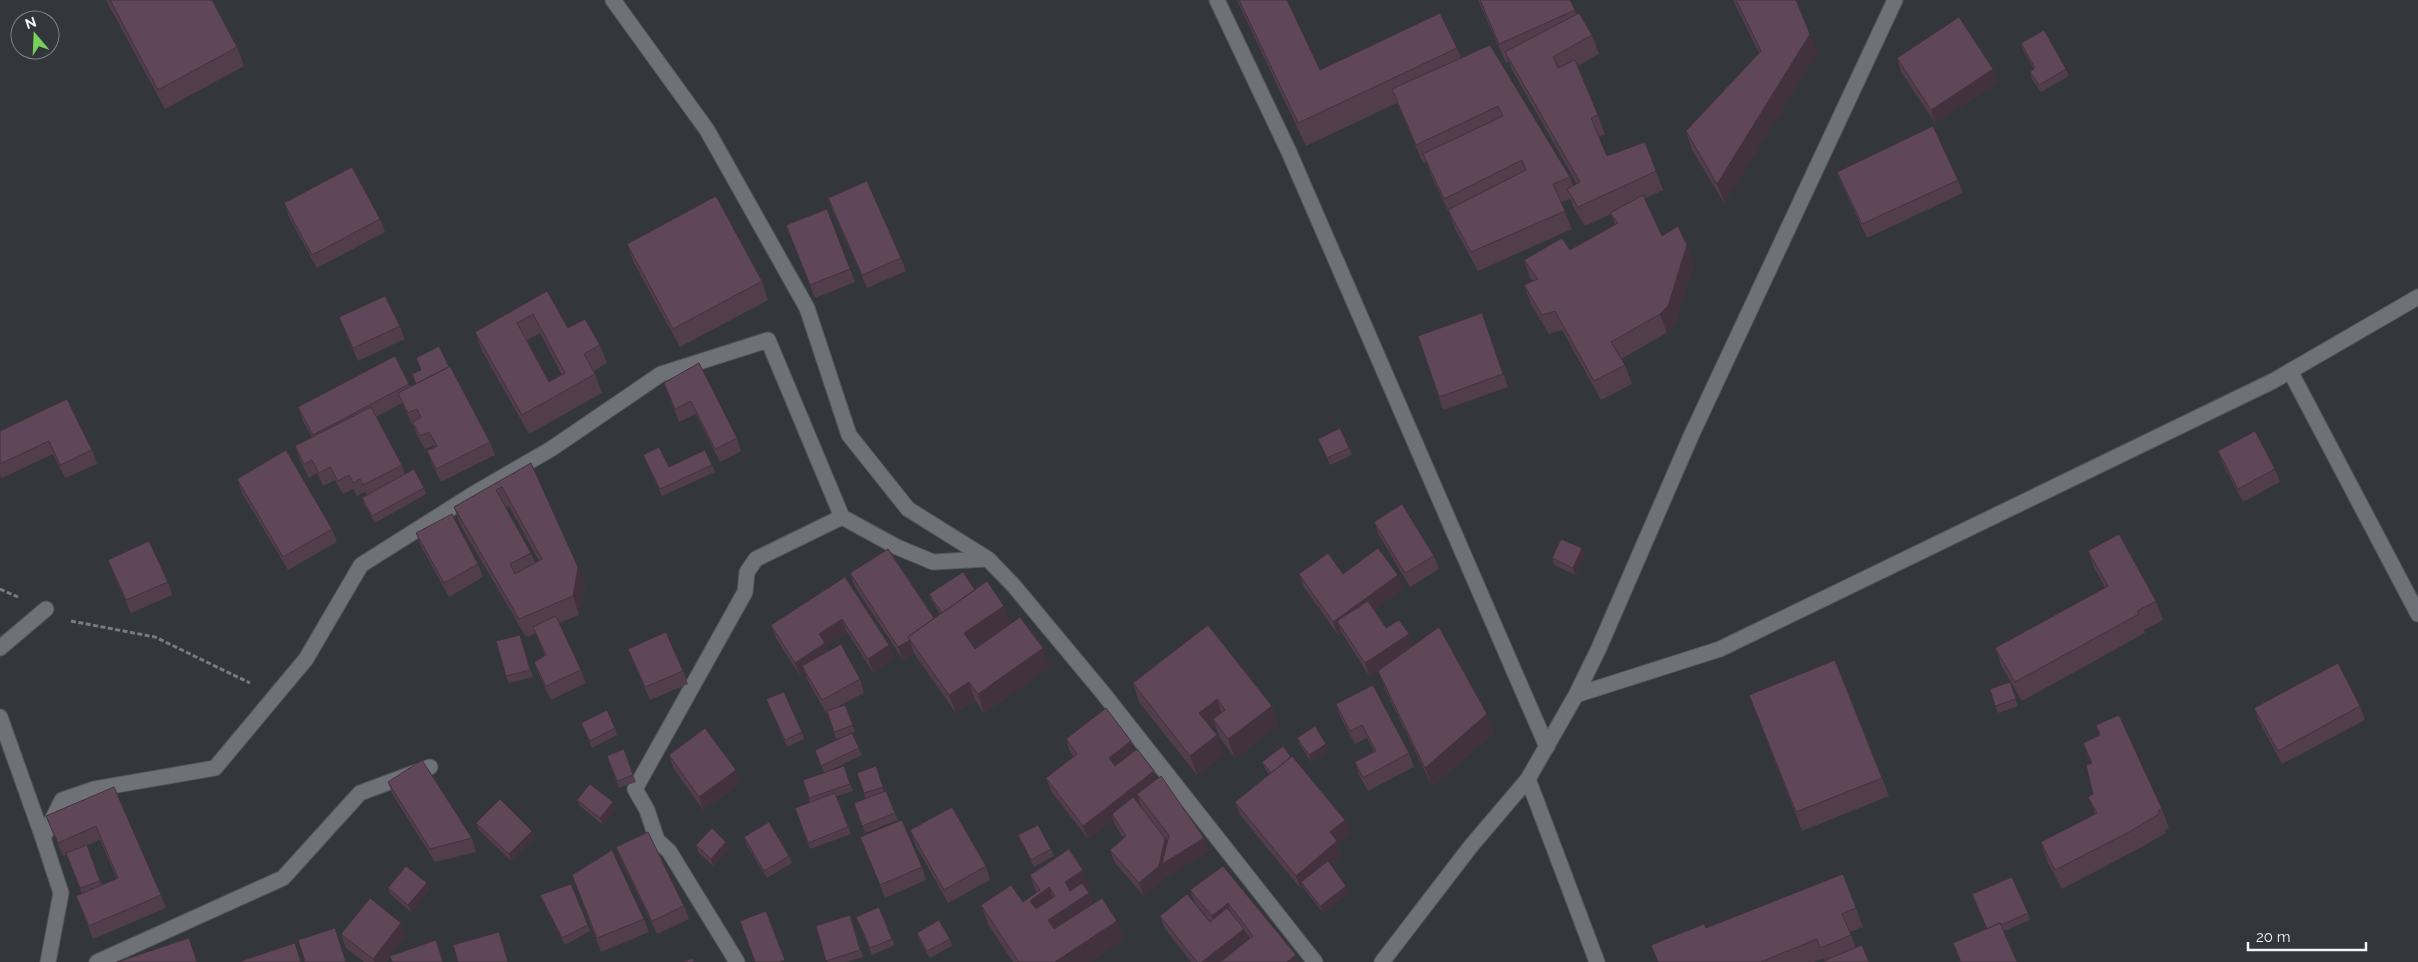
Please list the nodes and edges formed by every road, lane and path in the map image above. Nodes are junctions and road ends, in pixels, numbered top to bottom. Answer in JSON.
{"nodes":[{"id":1,"x":613,"y":0,"type":"edge"},
{"id":2,"x":1217,"y":0,"type":"edge"},
{"id":3,"x":1896,"y":0,"type":"edge"},
{"id":4,"x":2418,"y":297,"type":"edge"},
{"id":5,"x":2290,"y":371,"type":"junction"},
{"id":6,"x":842,"y":517,"type":"junction"},
{"id":7,"x":988,"y":559,"type":"junction"},
{"id":8,"x":0,"y":589,"type":"edge"},
{"id":9,"x":46,"y":610,"type":"junction"},
{"id":10,"x":2418,"y":614,"type":"edge"},
{"id":11,"x":0,"y":648,"type":"edge"},
{"id":12,"x":276,"y":695,"type":"junction"},
{"id":13,"x":1576,"y":695,"type":"junction"},
{"id":14,"x":0,"y":717,"type":"edge"},
{"id":15,"x":1546,"y":747,"type":"junction"},
{"id":16,"x":430,"y":767,"type":"dead end"},
{"id":17,"x":1528,"y":779,"type":"junction"},
{"id":18,"x":43,"y":838,"type":"junction"},
{"id":19,"x":48,"y":962,"type":"edge"},
{"id":20,"x":97,"y":962,"type":"edge"},
{"id":21,"x":737,"y":962,"type":"edge"},
{"id":22,"x":1315,"y":962,"type":"edge"},
{"id":23,"x":1382,"y":962,"type":"edge"},
{"id":24,"x":1597,"y":962,"type":"edge"}],
"edges":[{"from":1,"to":7,"type":"street"},
{"from":2,"to":15,"type":"street"},
{"from":3,"to":13,"type":"street"},
{"from":4,"to":5,"type":"street"},
{"from":5,"to":10,"type":"street"},
{"from":5,"to":13,"type":"street"},
{"from":6,"to":7,"type":"street"},
{"from":6,"to":12,"type":"street"},
{"from":6,"to":21,"type":"street"},
{"from":7,"to":22,"type":"street"},
{"from":8,"to":9,"type":"path"},
{"from":9,"to":11,"type":"street"},
{"from":9,"to":12,"type":"path"},
{"from":12,"to":18,"type":"street"},
{"from":13,"to":15,"type":"street"},
{"from":14,"to":18,"type":"street"},
{"from":15,"to":17,"type":"street"},
{"from":16,"to":20,"type":"street"},
{"from":17,"to":23,"type":"street"},
{"from":17,"to":24,"type":"street"},
{"from":18,"to":19,"type":"street"}]}
